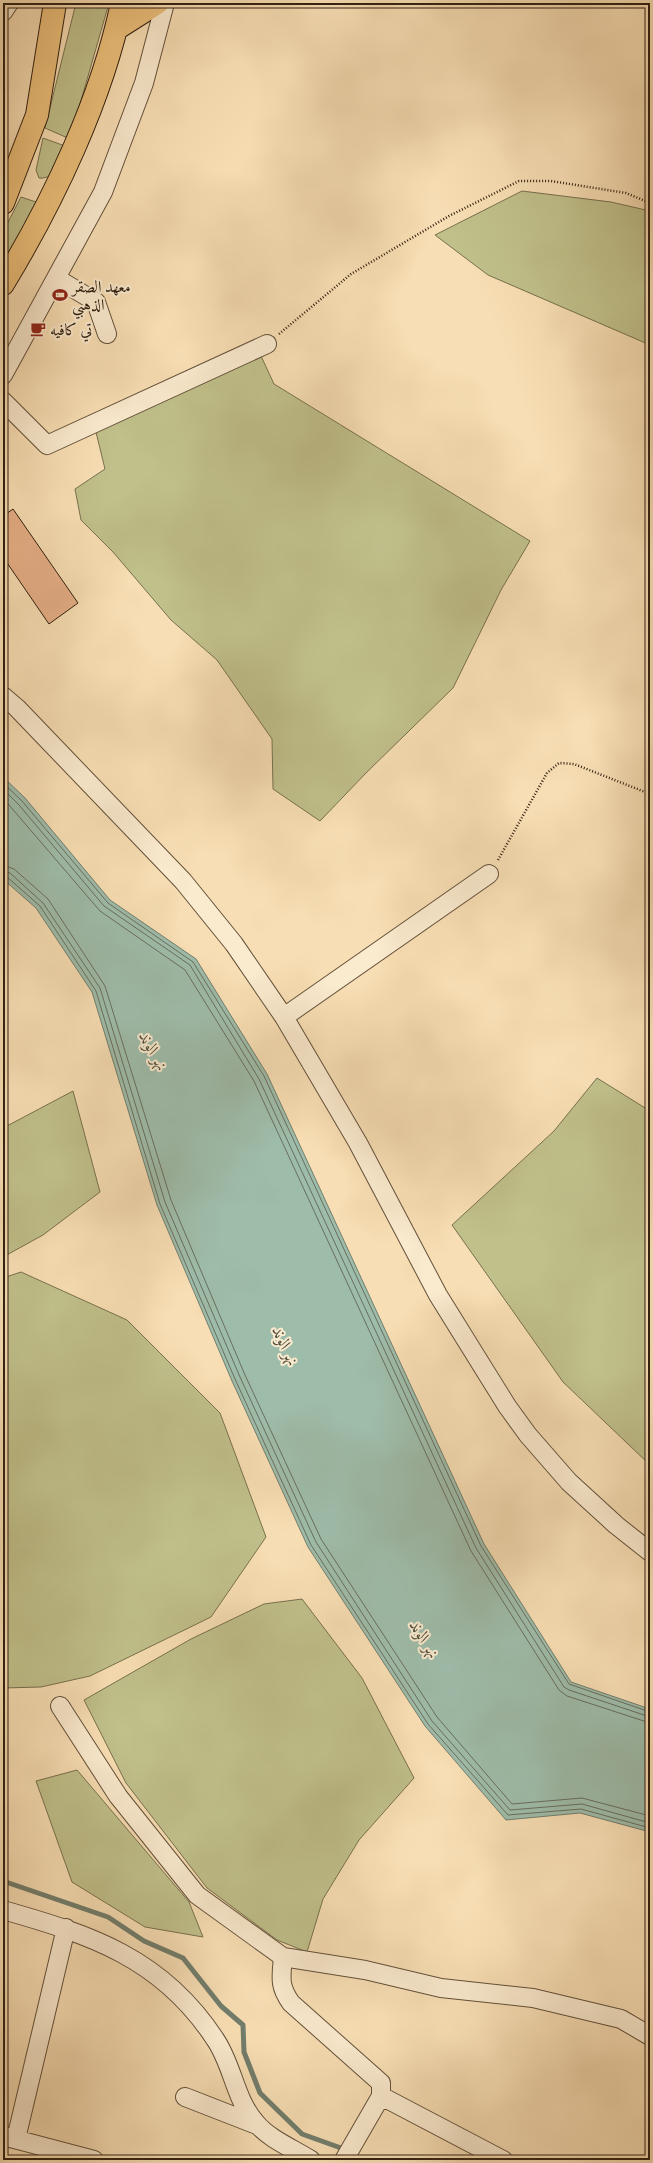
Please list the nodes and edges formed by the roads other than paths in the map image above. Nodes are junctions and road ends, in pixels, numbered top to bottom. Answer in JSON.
{"nodes":[{"id":1,"x":9,"y":3,"type":"edge"},
{"id":2,"x":56,"y":3,"type":"edge"},
{"id":3,"x":122,"y":3,"type":"edge"},
{"id":4,"x":157,"y":3,"type":"edge"},
{"id":5,"x":165,"y":3,"type":"edge"},
{"id":6,"x":3,"y":12,"type":"edge"},
{"id":7,"x":116,"y":29,"type":"junction"},
{"id":8,"x":3,"y":203,"type":"edge"},
{"id":9,"x":56,"y":278,"type":"junction"},
{"id":10,"x":3,"y":284,"type":"edge"},
{"id":11,"x":107,"y":334,"type":"dead end"},
{"id":12,"x":267,"y":344,"type":"road end"},
{"id":13,"x":3,"y":375,"type":"edge"},
{"id":14,"x":3,"y":401,"type":"edge"},
{"id":15,"x":3,"y":688,"type":"edge"},
{"id":16,"x":3,"y":696,"type":"edge"},
{"id":17,"x":17,"y":708,"type":"junction"},
{"id":18,"x":489,"y":874,"type":"road end"},
{"id":19,"x":284,"y":1017,"type":"junction"},
{"id":20,"x":650,"y":1552,"type":"edge"},
{"id":21,"x":60,"y":1706,"type":"dead end"},
{"id":22,"x":3,"y":1910,"type":"edge"},
{"id":23,"x":66,"y":1928,"type":"junction"},
{"id":24,"x":283,"y":1957,"type":"junction"},
{"id":25,"x":650,"y":2036,"type":"edge"},
{"id":26,"x":381,"y":2096,"type":"junction"},
{"id":27,"x":185,"y":2097,"type":"dead end"},
{"id":28,"x":257,"y":2125,"type":"junction"},
{"id":29,"x":9,"y":2137,"type":"edge"},
{"id":30,"x":94,"y":2160,"type":"edge"},
{"id":31,"x":311,"y":2160,"type":"edge"},
{"id":32,"x":344,"y":2160,"type":"edge"},
{"id":33,"x":503,"y":2160,"type":"edge"}],
"edges":[{"from":1,"to":6,"type":"street"},
{"from":2,"to":8,"type":"main road"},
{"from":3,"to":7,"type":"main road"},
{"from":4,"to":7,"type":"main road"},
{"from":5,"to":9,"type":"street"},
{"from":7,"to":10,"type":"main road"},
{"from":9,"to":11,"type":"street"},
{"from":9,"to":13,"type":"street"},
{"from":12,"to":14,"type":"street"},
{"from":15,"to":17,"type":"street"},
{"from":16,"to":17,"type":"street"},
{"from":17,"to":19,"type":"street"},
{"from":18,"to":19,"type":"street"},
{"from":19,"to":20,"type":"street"},
{"from":21,"to":24,"type":"street"},
{"from":22,"to":23,"type":"street"},
{"from":23,"to":28,"type":"street"},
{"from":23,"to":29,"type":"street"},
{"from":24,"to":25,"type":"street"},
{"from":24,"to":26,"type":"street"},
{"from":26,"to":32,"type":"street"},
{"from":26,"to":33,"type":"street"},
{"from":27,"to":28,"type":"street"},
{"from":28,"to":31,"type":"street"},
{"from":29,"to":30,"type":"street"}]}
